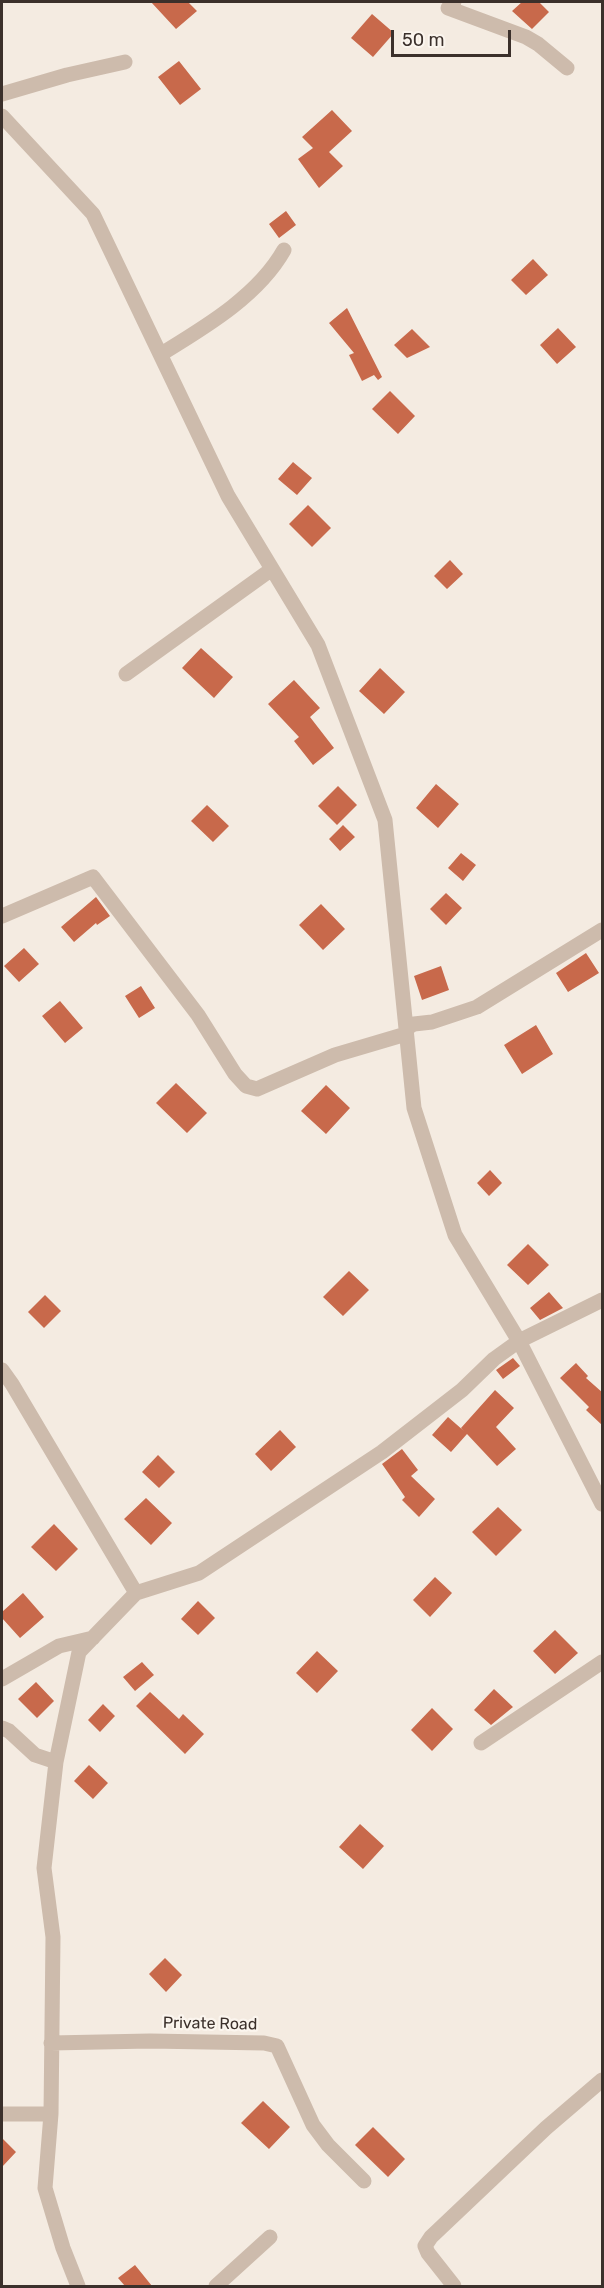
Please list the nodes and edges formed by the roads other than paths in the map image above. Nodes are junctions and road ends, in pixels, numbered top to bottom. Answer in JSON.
{"nodes":[{"id":1,"x":454,"y":2,"type":"edge"},
{"id":2,"x":125,"y":62,"type":"dead end"},
{"id":3,"x":567,"y":68,"type":"dead end"},
{"id":4,"x":2,"y":94,"type":"edge"},
{"id":5,"x":2,"y":116,"type":"edge"},
{"id":6,"x":284,"y":250,"type":"dead end"},
{"id":7,"x":161,"y":354,"type":"junction"},
{"id":8,"x":272,"y":569,"type":"junction"},
{"id":9,"x":126,"y":674,"type":"dead end"},
{"id":10,"x":2,"y":916,"type":"edge"},
{"id":11,"x":603,"y":930,"type":"edge"},
{"id":12,"x":406,"y":1031,"type":"junction"},
{"id":13,"x":603,"y":1300,"type":"edge"},
{"id":14,"x":519,"y":1341,"type":"junction"},
{"id":15,"x":2,"y":1370,"type":"edge"},
{"id":16,"x":603,"y":1504,"type":"edge"},
{"id":17,"x":136,"y":1593,"type":"junction"},
{"id":18,"x":93,"y":1638,"type":"junction"},
{"id":19,"x":603,"y":1662,"type":"edge"},
{"id":20,"x":2,"y":1679,"type":"edge"},
{"id":21,"x":2,"y":1728,"type":"edge"},
{"id":22,"x":481,"y":1743,"type":"dead end"},
{"id":23,"x":56,"y":1762,"type":"junction"},
{"id":24,"x":51,"y":2043,"type":"junction"},
{"id":25,"x":603,"y":2080,"type":"edge"},
{"id":26,"x":2,"y":2114,"type":"edge"},
{"id":27,"x":51,"y":2114,"type":"junction"},
{"id":28,"x":364,"y":2181,"type":"dead end"},
{"id":29,"x":270,"y":2237,"type":"dead end"},
{"id":30,"x":78,"y":2286,"type":"edge"},
{"id":31,"x":216,"y":2286,"type":"edge"},
{"id":32,"x":454,"y":2286,"type":"edge"}],
"edges":[{"from":1,"to":3,"type":"street"},
{"from":2,"to":4,"type":"street"},
{"from":5,"to":7,"type":"street"},
{"from":6,"to":7,"type":"street"},
{"from":7,"to":8,"type":"street"},
{"from":8,"to":9,"type":"street"},
{"from":8,"to":12,"type":"street"},
{"from":10,"to":12,"type":"street"},
{"from":11,"to":12,"type":"street"},
{"from":12,"to":14,"type":"street"},
{"from":13,"to":14,"type":"street"},
{"from":14,"to":16,"type":"street"},
{"from":14,"to":17,"type":"street"},
{"from":15,"to":17,"type":"street"},
{"from":17,"to":18,"type":"street"},
{"from":18,"to":20,"type":"street"},
{"from":18,"to":23,"type":"street"},
{"from":19,"to":22,"type":"street"},
{"from":21,"to":23,"type":"street"},
{"from":23,"to":24,"type":"street"},
{"from":24,"to":27,"type":"street"},
{"from":24,"to":28,"type":"street","name":"Private Road"},
{"from":25,"to":32,"type":"street"},
{"from":26,"to":27,"type":"street"},
{"from":27,"to":30,"type":"street"},
{"from":29,"to":31,"type":"street"}]}
